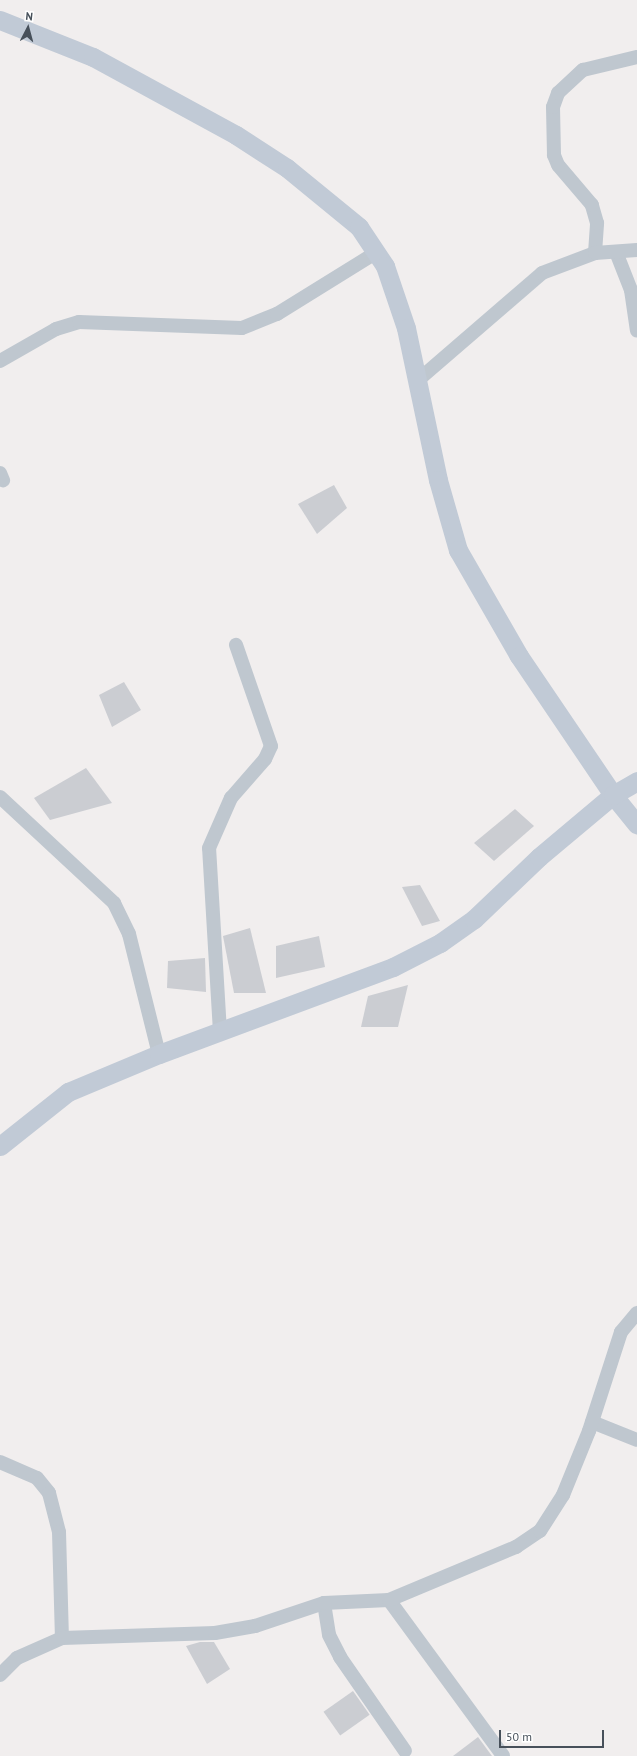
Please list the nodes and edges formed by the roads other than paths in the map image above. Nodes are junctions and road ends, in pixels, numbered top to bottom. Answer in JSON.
{"nodes":[{"id":1,"x":0,"y":20,"type":"edge"},
{"id":2,"x":637,"y":57,"type":"edge"},
{"id":3,"x":637,"y":250,"type":"edge"},
{"id":4,"x":378,"y":252,"type":"junction"},
{"id":5,"x":616,"y":252,"type":"junction"},
{"id":6,"x":595,"y":253,"type":"junction"},
{"id":7,"x":637,"y":331,"type":"edge"},
{"id":8,"x":0,"y":361,"type":"edge"},
{"id":9,"x":417,"y":381,"type":"junction"},
{"id":10,"x":236,"y":645,"type":"dead end"},
{"id":11,"x":637,"y":781,"type":"edge"},
{"id":12,"x":613,"y":795,"type":"junction"},
{"id":13,"x":0,"y":797,"type":"edge"},
{"id":14,"x":637,"y":825,"type":"edge"},
{"id":15,"x":220,"y":1032,"type":"junction"},
{"id":16,"x":159,"y":1054,"type":"junction"},
{"id":17,"x":0,"y":1146,"type":"edge"},
{"id":18,"x":637,"y":1312,"type":"edge"},
{"id":19,"x":592,"y":1422,"type":"junction"},
{"id":20,"x":637,"y":1440,"type":"edge"},
{"id":21,"x":0,"y":1462,"type":"edge"},
{"id":22,"x":389,"y":1600,"type":"junction"},
{"id":23,"x":324,"y":1603,"type":"junction"},
{"id":24,"x":62,"y":1638,"type":"junction"},
{"id":25,"x":0,"y":1675,"type":"edge"},
{"id":26,"x":405,"y":1751,"type":"dead end"},
{"id":27,"x":503,"y":1756,"type":"edge"}],
"edges":[{"from":1,"to":4,"type":"street"},
{"from":2,"to":6,"type":"street"},
{"from":3,"to":5,"type":"street"},
{"from":4,"to":8,"type":"street"},
{"from":4,"to":9,"type":"street"},
{"from":5,"to":6,"type":"street"},
{"from":5,"to":7,"type":"street"},
{"from":6,"to":9,"type":"street"},
{"from":9,"to":12,"type":"street"},
{"from":10,"to":15,"type":"street"},
{"from":11,"to":12,"type":"street"},
{"from":12,"to":14,"type":"street"},
{"from":12,"to":15,"type":"street"},
{"from":13,"to":16,"type":"street"},
{"from":15,"to":16,"type":"street"},
{"from":16,"to":17,"type":"street"},
{"from":18,"to":19,"type":"street"},
{"from":19,"to":20,"type":"street"},
{"from":19,"to":22,"type":"street"},
{"from":21,"to":24,"type":"street"},
{"from":22,"to":23,"type":"street"},
{"from":22,"to":27,"type":"street"},
{"from":23,"to":24,"type":"street"},
{"from":23,"to":26,"type":"street"},
{"from":24,"to":25,"type":"street"}]}
